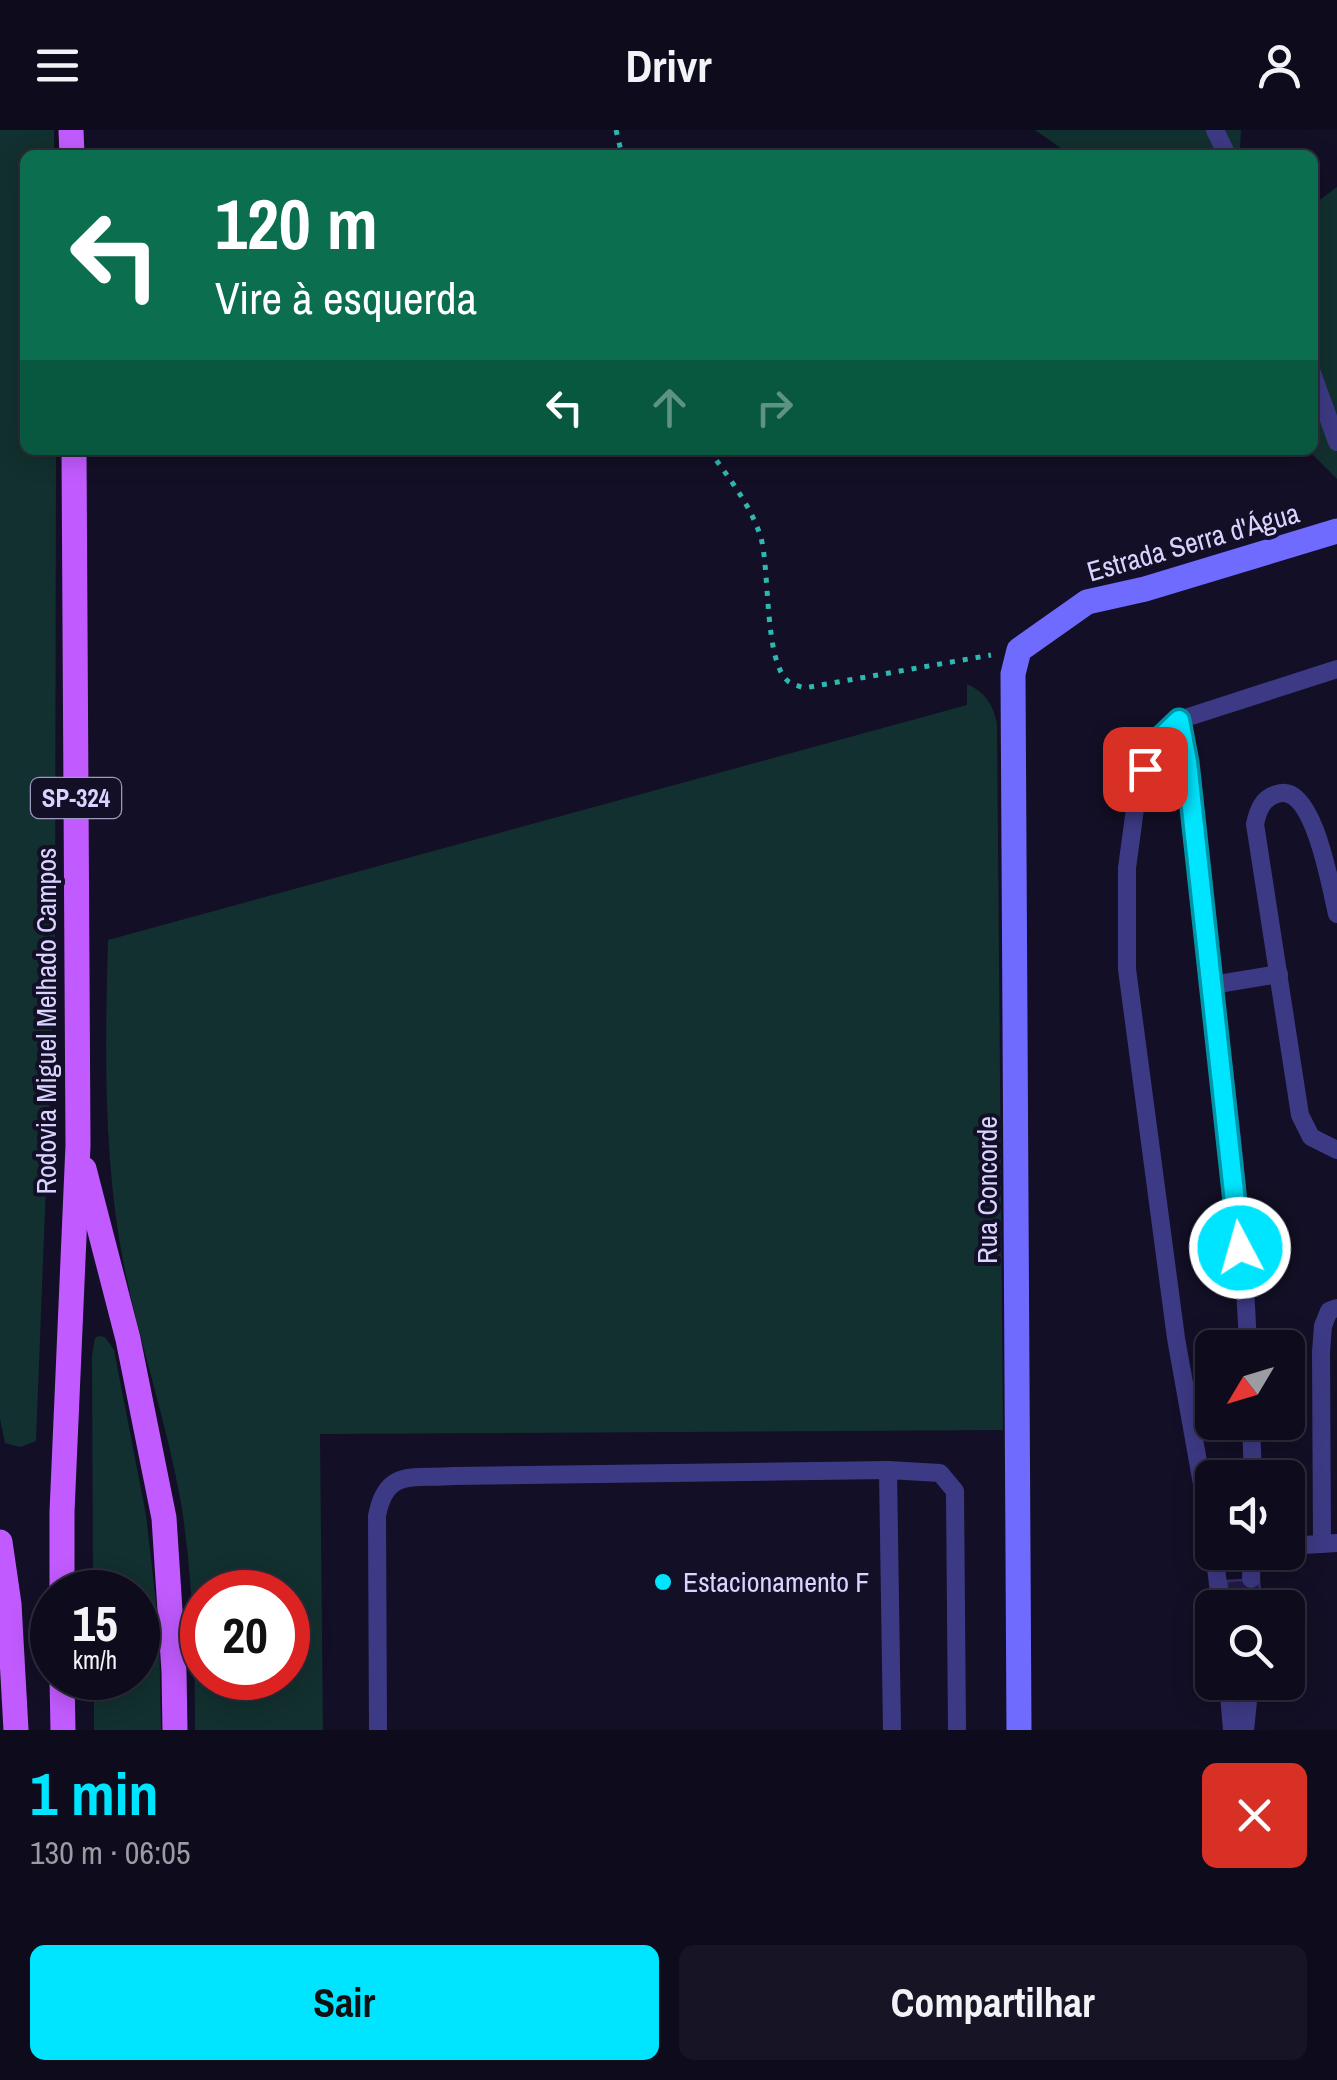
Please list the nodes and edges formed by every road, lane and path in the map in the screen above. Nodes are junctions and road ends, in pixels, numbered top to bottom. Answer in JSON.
{"nodes":[{"id":1,"x":1318,"y":390,"type":"edge"},
{"id":2,"x":1337,"y":442,"type":"edge"},
{"id":3,"x":74,"y":455,"type":"edge"},
{"id":4,"x":712,"y":455,"type":"edge"},
{"id":5,"x":1337,"y":531,"type":"edge"},
{"id":6,"x":1019,"y":650,"type":"junction"},
{"id":7,"x":1337,"y":669,"type":"edge"},
{"id":8,"x":1179,"y":720,"type":"junction"},
{"id":9,"x":1337,"y":914,"type":"edge"},
{"id":10,"x":1279,"y":974,"type":"junction"},
{"id":11,"x":1212,"y":985,"type":"junction"},
{"id":12,"x":78,"y":1145,"type":"junction"},
{"id":13,"x":1337,"y":1150,"type":"edge"},
{"id":14,"x":1337,"y":1308,"type":"edge"},
{"id":15,"x":1246,"y":1330,"type":"edge"},
{"id":16,"x":1198,"y":1460,"type":"edge"},
{"id":17,"x":888,"y":1470,"type":"junction"},
{"id":18,"x":0,"y":1542,"type":"edge"},
{"id":19,"x":1329,"y":1544,"type":"edge"},
{"id":20,"x":62,"y":1570,"type":"edge"},
{"id":21,"x":1251,"y":1570,"type":"edge"},
{"id":22,"x":1251,"y":1579,"type":"dead end"},
{"id":23,"x":62,"y":1700,"type":"edge"},
{"id":24,"x":1230,"y":1700,"type":"edge"},
{"id":25,"x":1248,"y":1700,"type":"edge"},
{"id":26,"x":16,"y":1730,"type":"edge"},
{"id":27,"x":62,"y":1730,"type":"edge"},
{"id":28,"x":174,"y":1730,"type":"edge"},
{"id":29,"x":378,"y":1730,"type":"edge"},
{"id":30,"x":892,"y":1730,"type":"edge"},
{"id":31,"x":956,"y":1730,"type":"edge"},
{"id":32,"x":1019,"y":1730,"type":"edge"},
{"id":33,"x":1232,"y":1730,"type":"edge"},
{"id":34,"x":1246,"y":1730,"type":"edge"}],
"edges":[{"from":1,"to":2,"type":"lane"},
{"from":3,"to":12,"type":"main road","name":"Rodovia Miguel Melhado Campos","number":"SP-324"},
{"from":4,"to":6,"type":"path"},
{"from":5,"to":6,"type":"main road","name":"Estrada Serra d'Água"},
{"from":6,"to":32,"type":"main road","name":"Rua Concorde"},
{"from":7,"to":8,"type":"lane"},
{"from":8,"to":11,"type":"lane"},
{"from":8,"to":16,"type":"lane"},
{"from":9,"to":10,"type":"lane"},
{"from":10,"to":11,"type":"lane"},
{"from":10,"to":13,"type":"lane"},
{"from":11,"to":15,"type":"lane"},
{"from":12,"to":20,"type":"main road","name":"Rodovia Miguel Melhado Campos","number":"SP-324"},
{"from":12,"to":28,"type":"main road"},
{"from":14,"to":19,"type":"lane"},
{"from":17,"to":29,"type":"lane"},
{"from":17,"to":30,"type":"lane"},
{"from":17,"to":31,"type":"lane"},
{"from":18,"to":26,"type":"main road"},
{"from":21,"to":22,"type":"lane"},
{"from":23,"to":27,"type":"main road"},
{"from":24,"to":33,"type":"lane"},
{"from":25,"to":34,"type":"lane"}]}
